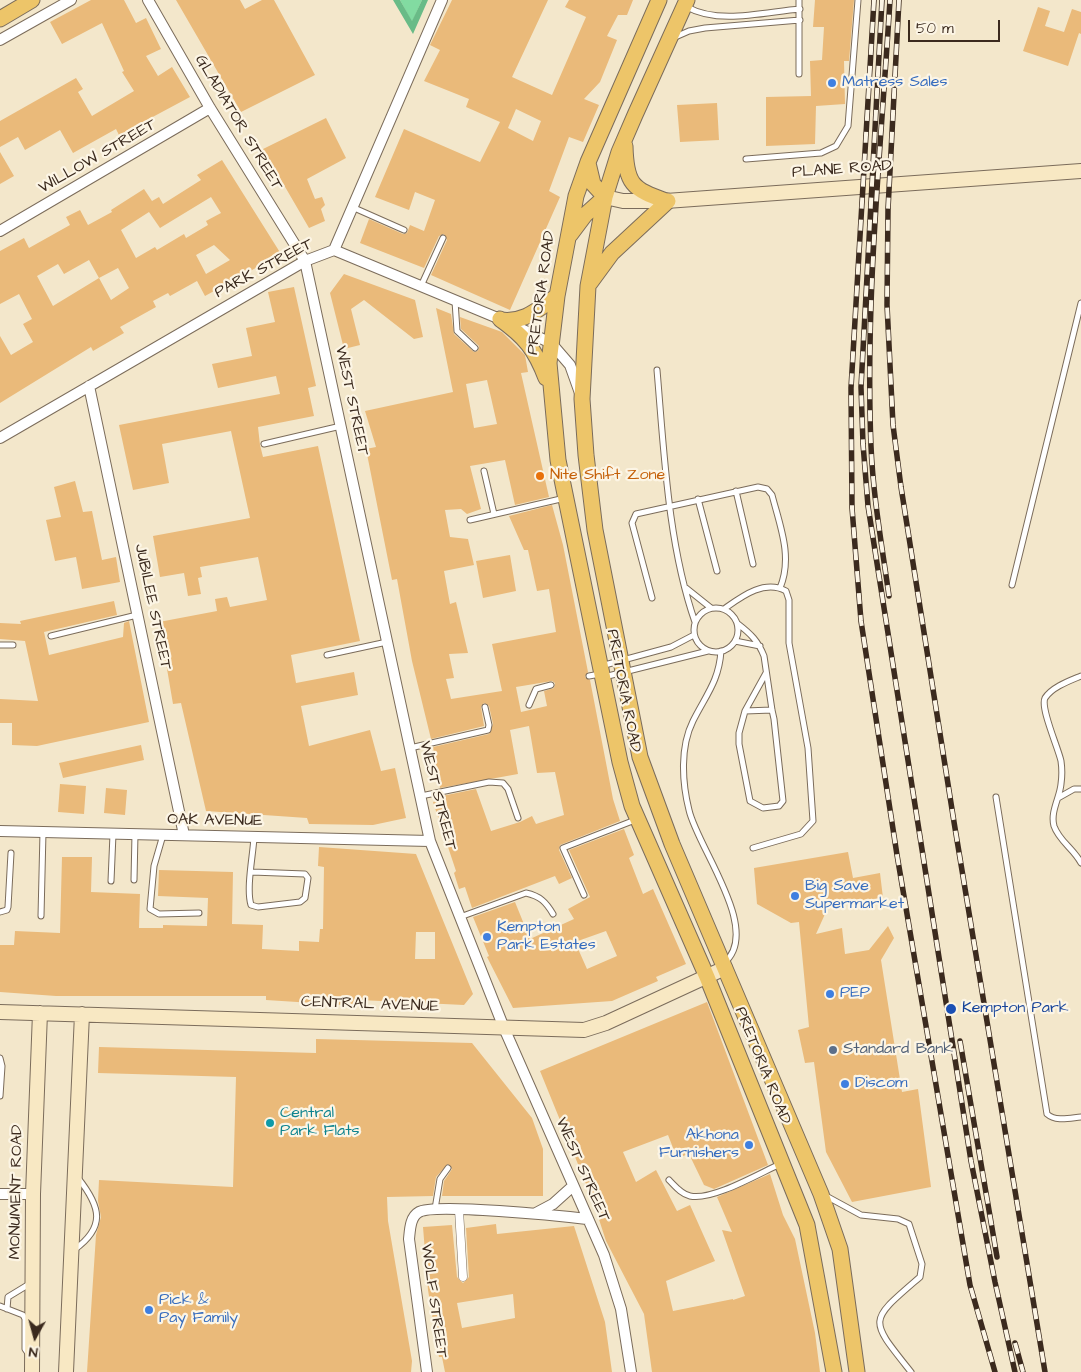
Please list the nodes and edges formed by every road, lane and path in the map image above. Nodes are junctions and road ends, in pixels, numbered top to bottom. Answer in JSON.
{"nodes":[{"id":1,"x":32,"y":0,"type":"edge"},
{"id":2,"x":71,"y":0,"type":"edge"},
{"id":3,"x":148,"y":0,"type":"edge"},
{"id":4,"x":442,"y":0,"type":"edge"},
{"id":5,"x":659,"y":0,"type":"edge"},
{"id":6,"x":799,"y":0,"type":"edge"},
{"id":7,"x":858,"y":0,"type":"edge"},
{"id":8,"x":686,"y":3,"type":"edge"},
{"id":9,"x":800,"y":9,"type":"junction"},
{"id":10,"x":0,"y":19,"type":"edge"},
{"id":11,"x":800,"y":20,"type":"junction"},
{"id":12,"x":0,"y":40,"type":"edge"},
{"id":13,"x":668,"y":40,"type":"junction"},
{"id":14,"x":798,"y":74,"type":"dead end"},
{"id":15,"x":210,"y":108,"type":"junction"},
{"id":16,"x":625,"y":139,"type":"junction"},
{"id":17,"x":746,"y":159,"type":"dead end"},
{"id":18,"x":588,"y":162,"type":"junction"},
{"id":19,"x":1081,"y":171,"type":"edge"},
{"id":20,"x":605,"y":197,"type":"junction"},
{"id":21,"x":667,"y":201,"type":"junction"},
{"id":22,"x":352,"y":207,"type":"junction"},
{"id":23,"x":404,"y":230,"type":"dead end"},
{"id":24,"x":0,"y":232,"type":"edge"},
{"id":25,"x":443,"y":238,"type":"dead end"},
{"id":26,"x":566,"y":240,"type":"junction"},
{"id":27,"x":334,"y":250,"type":"junction"},
{"id":28,"x":305,"y":261,"type":"junction"},
{"id":29,"x":421,"y":286,"type":"junction"},
{"id":30,"x":588,"y":286,"type":"junction"},
{"id":31,"x":557,"y":296,"type":"junction"},
{"id":32,"x":455,"y":300,"type":"junction"},
{"id":33,"x":1081,"y":303,"type":"edge"},
{"id":34,"x":501,"y":319,"type":"junction"},
{"id":35,"x":551,"y":343,"type":"junction"},
{"id":36,"x":475,"y":348,"type":"dead end"},
{"id":37,"x":657,"y":370,"type":"dead end"},
{"id":38,"x":90,"y":386,"type":"junction"},
{"id":39,"x":551,"y":391,"type":"junction"},
{"id":40,"x":582,"y":399,"type":"junction"},
{"id":41,"x":341,"y":426,"type":"junction"},
{"id":42,"x":0,"y":438,"type":"edge"},
{"id":43,"x":264,"y":444,"type":"dead end"},
{"id":44,"x":484,"y":471,"type":"dead end"},
{"id":45,"x":736,"y":491,"type":"junction"},
{"id":46,"x":565,"y":497,"type":"junction"},
{"id":47,"x":698,"y":499,"type":"junction"},
{"id":48,"x":671,"y":505,"type":"junction"},
{"id":49,"x":494,"y":514,"type":"junction"},
{"id":50,"x":470,"y":520,"type":"dead end"},
{"id":51,"x":753,"y":564,"type":"dead end"},
{"id":52,"x":717,"y":571,"type":"dead end"},
{"id":53,"x":1012,"y":585,"type":"dead end"},
{"id":54,"x":685,"y":587,"type":"junction"},
{"id":55,"x":780,"y":588,"type":"junction"},
{"id":56,"x":652,"y":598,"type":"dead end"},
{"id":57,"x":710,"y":608,"type":"junction"},
{"id":58,"x":724,"y":609,"type":"junction"},
{"id":59,"x":138,"y":615,"type":"junction"},
{"id":60,"x":695,"y":622,"type":"junction"},
{"id":61,"x":738,"y":624,"type":"junction"},
{"id":62,"x":694,"y":635,"type":"junction"},
{"id":63,"x":51,"y":636,"type":"dead end"},
{"id":64,"x":735,"y":641,"type":"junction"},
{"id":65,"x":387,"y":642,"type":"junction"},
{"id":66,"x":0,"y":644,"type":"edge"},
{"id":67,"x":13,"y":645,"type":"dead end"},
{"id":68,"x":760,"y":646,"type":"junction"},
{"id":69,"x":708,"y":650,"type":"junction"},
{"id":70,"x":721,"y":651,"type":"junction"},
{"id":71,"x":327,"y":655,"type":"dead end"},
{"id":72,"x":623,"y":666,"type":"junction"},
{"id":73,"x":599,"y":673,"type":"junction"},
{"id":74,"x":766,"y":673,"type":"junction"},
{"id":75,"x":1081,"y":676,"type":"edge"},
{"id":76,"x":1073,"y":680,"type":"junction"},
{"id":77,"x":1081,"y":680,"type":"edge"},
{"id":78,"x":551,"y":685,"type":"dead end"},
{"id":79,"x":529,"y":705,"type":"dead end"},
{"id":80,"x":485,"y":707,"type":"dead end"},
{"id":81,"x":772,"y":710,"type":"junction"},
{"id":82,"x":745,"y":711,"type":"junction"},
{"id":83,"x":410,"y":748,"type":"junction"},
{"id":84,"x":1081,"y":789,"type":"edge"},
{"id":85,"x":421,"y":796,"type":"junction"},
{"id":86,"x":996,"y":797,"type":"dead end"},
{"id":87,"x":1058,"y":798,"type":"junction"},
{"id":88,"x":518,"y":818,"type":"dead end"},
{"id":89,"x":638,"y":819,"type":"junction"},
{"id":90,"x":0,"y":830,"type":"edge"},
{"id":91,"x":43,"y":832,"type":"junction"},
{"id":92,"x":113,"y":834,"type":"junction"},
{"id":93,"x":135,"y":834,"type":"junction"},
{"id":94,"x":163,"y":835,"type":"junction"},
{"id":95,"x":184,"y":835,"type":"junction"},
{"id":96,"x":254,"y":837,"type":"junction"},
{"id":97,"x":430,"y":841,"type":"junction"},
{"id":98,"x":753,"y":848,"type":"dead end"},
{"id":99,"x":11,"y":853,"type":"dead end"},
{"id":100,"x":1081,"y":863,"type":"edge"},
{"id":101,"x":252,"y":872,"type":"junction"},
{"id":102,"x":134,"y":880,"type":"dead end"},
{"id":103,"x":111,"y":881,"type":"dead end"},
{"id":104,"x":584,"y":896,"type":"dead end"},
{"id":105,"x":0,"y":912,"type":"edge"},
{"id":106,"x":198,"y":913,"type":"dead end"},
{"id":107,"x":552,"y":914,"type":"dead end"},
{"id":108,"x":41,"y":916,"type":"dead end"},
{"id":109,"x":460,"y":917,"type":"junction"},
{"id":110,"x":724,"y":966,"type":"junction"},
{"id":111,"x":707,"y":977,"type":"junction"},
{"id":112,"x":0,"y":1012,"type":"edge"},
{"id":113,"x":40,"y":1012,"type":"junction"},
{"id":114,"x":82,"y":1014,"type":"junction"},
{"id":115,"x":504,"y":1028,"type":"junction"},
{"id":116,"x":0,"y":1058,"type":"edge"},
{"id":117,"x":0,"y":1096,"type":"edge"},
{"id":118,"x":1081,"y":1117,"type":"edge"},
{"id":119,"x":782,"y":1163,"type":"junction"},
{"id":120,"x":448,"y":1168,"type":"dead end"},
{"id":121,"x":75,"y":1174,"type":"junction"},
{"id":122,"x":669,"y":1180,"type":"dead end"},
{"id":123,"x":573,"y":1186,"type":"junction"},
{"id":124,"x":0,"y":1194,"type":"edge"},
{"id":125,"x":33,"y":1194,"type":"junction"},
{"id":126,"x":821,"y":1194,"type":"junction"},
{"id":127,"x":434,"y":1210,"type":"junction"},
{"id":128,"x":459,"y":1210,"type":"junction"},
{"id":129,"x":535,"y":1213,"type":"junction"},
{"id":130,"x":587,"y":1219,"type":"junction"},
{"id":131,"x":70,"y":1253,"type":"junction"},
{"id":132,"x":463,"y":1277,"type":"dead end"},
{"id":133,"x":32,"y":1282,"type":"junction"},
{"id":134,"x":0,"y":1306,"type":"edge"},
{"id":135,"x":7,"y":1309,"type":"junction"},
{"id":136,"x":32,"y":1365,"type":"edge"},
{"id":137,"x":66,"y":1372,"type":"edge"},
{"id":138,"x":427,"y":1372,"type":"edge"},
{"id":139,"x":631,"y":1372,"type":"edge"},
{"id":140,"x":834,"y":1372,"type":"edge"},
{"id":141,"x":857,"y":1372,"type":"edge"},
{"id":142,"x":911,"y":1372,"type":"edge"}],
"edges":[{"from":1,"to":10,"type":"main road"},
{"from":2,"to":12,"type":"street"},
{"from":3,"to":15,"type":"street","name":"GLADIATOR STREET"},
{"from":4,"to":22,"type":"street"},
{"from":5,"to":18,"type":"main road","name":"PRETORIA ROAD"},
{"from":6,"to":9,"type":"lane"},
{"from":7,"to":17,"type":"lane"},
{"from":8,"to":9,"type":"lane"},
{"from":8,"to":13,"type":"main road","name":"PRETORIA ROAD"},
{"from":9,"to":11,"type":"lane"},
{"from":11,"to":13,"type":"lane"},
{"from":11,"to":14,"type":"lane"},
{"from":13,"to":16,"type":"main road","name":"PRETORIA ROAD"},
{"from":15,"to":24,"type":"street","name":"WILLOW STREET"},
{"from":15,"to":28,"type":"street","name":"GLADIATOR STREET"},
{"from":16,"to":20,"type":"main road","name":"PRETORIA ROAD"},
{"from":16,"to":21,"type":"main road"},
{"from":18,"to":20,"type":"main road"},
{"from":18,"to":26,"type":"main road","name":"PRETORIA ROAD"},
{"from":19,"to":21,"type":"main road","name":"PLANE ROAD"},
{"from":20,"to":21,"type":"main road","name":"PLANE ROAD"},
{"from":20,"to":26,"type":"main road"},
{"from":20,"to":30,"type":"main road","name":"PRETORIA ROAD"},
{"from":21,"to":30,"type":"main road"},
{"from":22,"to":23,"type":"lane"},
{"from":22,"to":27,"type":"street"},
{"from":25,"to":29,"type":"lane"},
{"from":26,"to":31,"type":"main road","name":"PRETORIA ROAD"},
{"from":27,"to":28,"type":"street","name":"PARK STREET"},
{"from":27,"to":29,"type":"street","name":"PARK STREET"},
{"from":28,"to":38,"type":"street","name":"PARK STREET"},
{"from":28,"to":41,"type":"street","name":"WEST STREET"},
{"from":29,"to":32,"type":"street","name":"PARK STREET"},
{"from":30,"to":40,"type":"main road","name":"PRETORIA ROAD"},
{"from":31,"to":34,"type":"main road"},
{"from":31,"to":35,"type":"main road","name":"PRETORIA ROAD"},
{"from":32,"to":34,"type":"street","name":"PARK STREET"},
{"from":32,"to":36,"type":"lane"},
{"from":33,"to":53,"type":"lane"},
{"from":34,"to":35,"type":"street","name":"PARK STREET"},
{"from":34,"to":39,"type":"main road"},
{"from":35,"to":39,"type":"main road","name":"PRETORIA ROAD"},
{"from":35,"to":40,"type":"street","name":"PARK STREET"},
{"from":37,"to":48,"type":"lane"},
{"from":38,"to":42,"type":"street","name":"PARK STREET"},
{"from":38,"to":59,"type":"street","name":"JUBILEE STREET"},
{"from":39,"to":46,"type":"main road","name":"PRETORIA ROAD"},
{"from":40,"to":72,"type":"main road","name":"PRETORIA ROAD"},
{"from":41,"to":43,"type":"lane"},
{"from":41,"to":65,"type":"street","name":"WEST STREET"},
{"from":44,"to":49,"type":"lane"},
{"from":45,"to":47,"type":"lane"},
{"from":45,"to":51,"type":"lane"},
{"from":45,"to":55,"type":"lane"},
{"from":46,"to":49,"type":"lane"},
{"from":46,"to":73,"type":"main road","name":"PRETORIA ROAD"},
{"from":47,"to":48,"type":"lane"},
{"from":47,"to":52,"type":"lane"},
{"from":48,"to":54,"type":"lane"},
{"from":48,"to":56,"type":"lane"},
{"from":49,"to":50,"type":"lane"},
{"from":54,"to":57,"type":"lane"},
{"from":54,"to":60,"type":"lane"},
{"from":55,"to":58,"type":"lane"},
{"from":55,"to":98,"type":"lane"},
{"from":57,"to":58,"type":"lane"},
{"from":57,"to":60,"type":"lane"},
{"from":58,"to":61,"type":"lane"},
{"from":59,"to":63,"type":"lane"},
{"from":59,"to":95,"type":"street","name":"JUBILEE STREET"},
{"from":60,"to":62,"type":"lane"},
{"from":61,"to":64,"type":"lane"},
{"from":61,"to":68,"type":"lane"},
{"from":62,"to":69,"type":"lane"},
{"from":62,"to":72,"type":"lane"},
{"from":64,"to":68,"type":"lane"},
{"from":64,"to":70,"type":"lane"},
{"from":65,"to":71,"type":"lane"},
{"from":65,"to":83,"type":"street","name":"WEST STREET"},
{"from":66,"to":67,"type":"lane"},
{"from":68,"to":74,"type":"lane"},
{"from":69,"to":70,"type":"lane"},
{"from":69,"to":72,"type":"lane"},
{"from":70,"to":110,"type":"lane"},
{"from":72,"to":73,"type":"lane"},
{"from":72,"to":73,"type":"lane"},
{"from":72,"to":110,"type":"main road","name":"PRETORIA ROAD"},
{"from":73,"to":89,"type":"main road","name":"PRETORIA ROAD"},
{"from":74,"to":81,"type":"lane"},
{"from":74,"to":82,"type":"lane"},
{"from":75,"to":76,"type":"lane"},
{"from":76,"to":77,"type":"lane"},
{"from":76,"to":87,"type":"lane"},
{"from":78,"to":79,"type":"lane"},
{"from":80,"to":83,"type":"lane"},
{"from":81,"to":82,"type":"lane"},
{"from":81,"to":82,"type":"lane"},
{"from":83,"to":85,"type":"street","name":"WEST STREET"},
{"from":84,"to":87,"type":"lane"},
{"from":85,"to":88,"type":"lane"},
{"from":85,"to":97,"type":"street","name":"WEST STREET"},
{"from":86,"to":118,"type":"lane"},
{"from":87,"to":100,"type":"lane"},
{"from":89,"to":104,"type":"lane"},
{"from":89,"to":111,"type":"main road","name":"PRETORIA ROAD"},
{"from":90,"to":91,"type":"street","name":"OAK AVENUE"},
{"from":91,"to":92,"type":"street","name":"OAK AVENUE"},
{"from":91,"to":108,"type":"lane"},
{"from":92,"to":93,"type":"street","name":"OAK AVENUE"},
{"from":92,"to":103,"type":"lane"},
{"from":93,"to":94,"type":"street","name":"OAK AVENUE"},
{"from":93,"to":102,"type":"lane"},
{"from":94,"to":95,"type":"street","name":"OAK AVENUE"},
{"from":94,"to":106,"type":"lane"},
{"from":95,"to":96,"type":"street","name":"OAK AVENUE"},
{"from":96,"to":97,"type":"street","name":"OAK AVENUE"},
{"from":96,"to":101,"type":"lane"},
{"from":97,"to":109,"type":"street","name":"WEST STREET"},
{"from":99,"to":105,"type":"lane"},
{"from":101,"to":101,"type":"lane"},
{"from":107,"to":109,"type":"lane"},
{"from":109,"to":115,"type":"street","name":"WEST STREET"},
{"from":110,"to":111,"type":"main road","name":"CENTRAL AVENUE"},
{"from":110,"to":126,"type":"main road","name":"PRETORIA ROAD"},
{"from":111,"to":115,"type":"main road","name":"CENTRAL AVENUE"},
{"from":111,"to":119,"type":"main road","name":"PRETORIA ROAD"},
{"from":112,"to":113,"type":"main road","name":"CENTRAL AVENUE"},
{"from":113,"to":114,"type":"main road","name":"CENTRAL AVENUE"},
{"from":113,"to":125,"type":"main road","name":"MONUMENT ROAD"},
{"from":114,"to":115,"type":"main road","name":"CENTRAL AVENUE"},
{"from":114,"to":121,"type":"main road"},
{"from":115,"to":123,"type":"street","name":"WEST STREET"},
{"from":116,"to":117,"type":"lane"},
{"from":119,"to":122,"type":"lane"},
{"from":119,"to":140,"type":"main road","name":"PRETORIA ROAD"},
{"from":120,"to":127,"type":"lane"},
{"from":121,"to":131,"type":"main road"},
{"from":121,"to":131,"type":"lane"},
{"from":123,"to":129,"type":"street"},
{"from":123,"to":130,"type":"street","name":"WEST STREET"},
{"from":124,"to":125,"type":"street"},
{"from":125,"to":133,"type":"main road","name":"MONUMENT ROAD"},
{"from":126,"to":141,"type":"main road","name":"PRETORIA ROAD"},
{"from":126,"to":142,"type":"lane"},
{"from":127,"to":128,"type":"street"},
{"from":127,"to":138,"type":"street","name":"WOLF STREET"},
{"from":128,"to":129,"type":"street"},
{"from":128,"to":132,"type":"street"},
{"from":129,"to":130,"type":"street"},
{"from":130,"to":139,"type":"street","name":"WEST STREET"},
{"from":131,"to":137,"type":"main road"},
{"from":133,"to":135,"type":"lane"},
{"from":133,"to":136,"type":"main road","name":"MONUMENT ROAD"},
{"from":134,"to":135,"type":"lane"},
{"from":135,"to":136,"type":"lane"}]}
